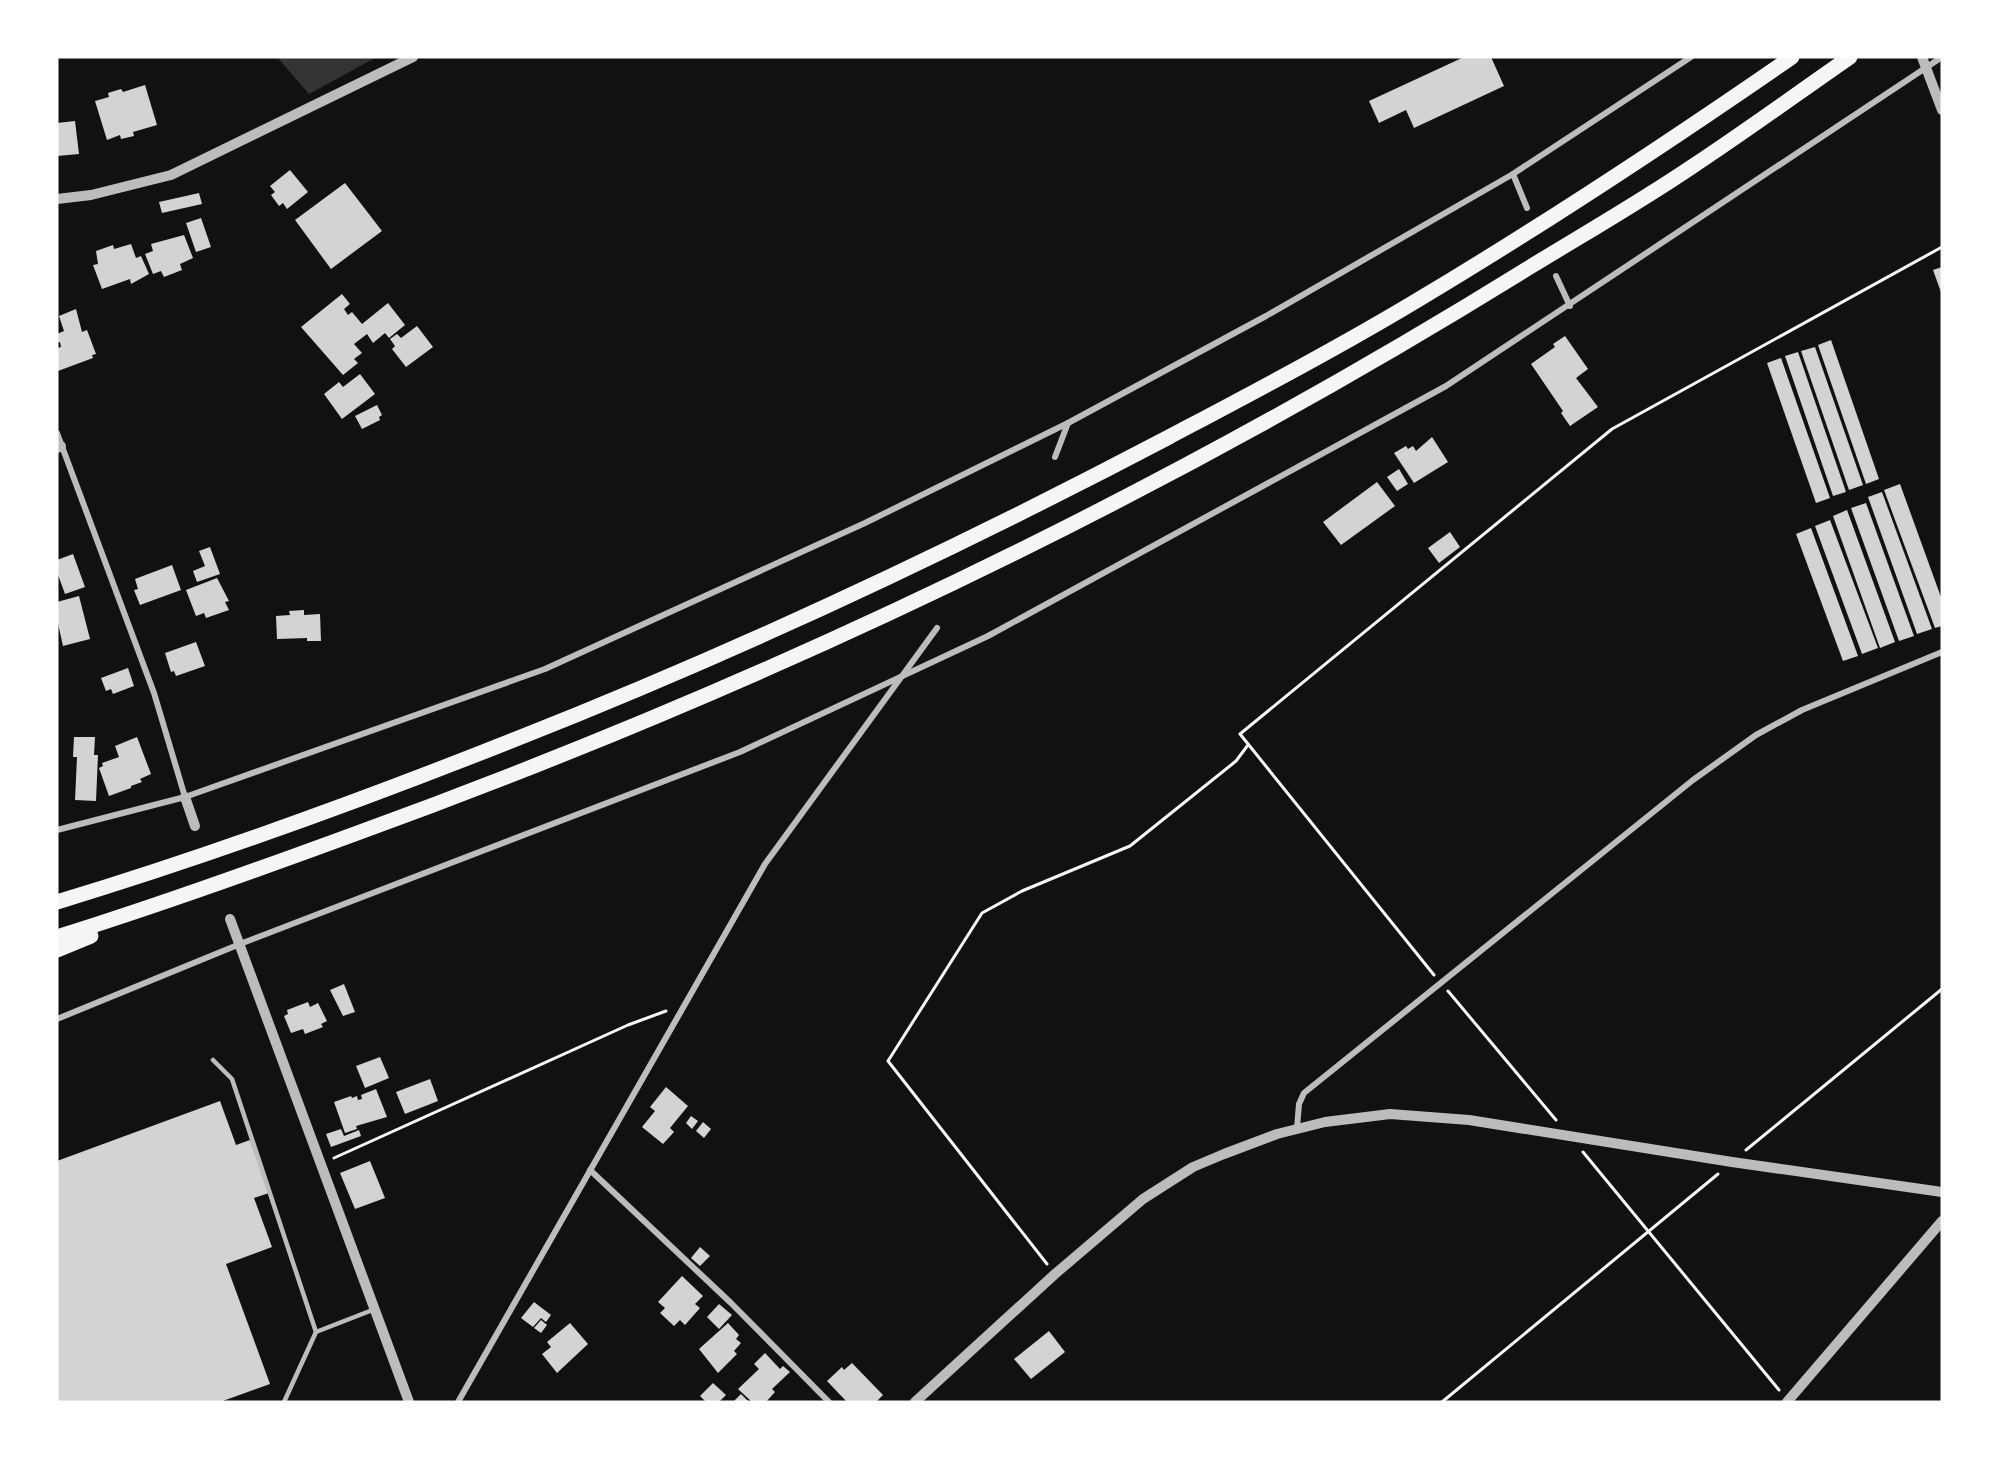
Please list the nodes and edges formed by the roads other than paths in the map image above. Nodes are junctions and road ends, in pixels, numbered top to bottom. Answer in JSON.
{"nodes":[{"id":1,"x":413,"y":57,"type":"edge"},
{"id":2,"x":1691,"y":57,"type":"edge"},
{"id":3,"x":1792,"y":57,"type":"edge"},
{"id":4,"x":1850,"y":57,"type":"edge"},
{"id":5,"x":1942,"y":57,"type":"edge"},
{"id":6,"x":1924,"y":62,"type":"edge"},
{"id":7,"x":1942,"y":110,"type":"edge"},
{"id":8,"x":1513,"y":174,"type":"junction"},
{"id":9,"x":57,"y":199,"type":"edge"},
{"id":10,"x":1527,"y":208,"type":"dead end"},
{"id":11,"x":1556,"y":276,"type":"dead end"},
{"id":12,"x":1569,"y":306,"type":"junction"},
{"id":13,"x":1068,"y":423,"type":"junction"},
{"id":14,"x":57,"y":434,"type":"edge"},
{"id":15,"x":59,"y":447,"type":"edge"},
{"id":16,"x":1055,"y":457,"type":"dead end"},
{"id":17,"x":937,"y":628,"type":"dead end"},
{"id":18,"x":1942,"y":652,"type":"edge"},
{"id":19,"x":907,"y":672,"type":"junction"},
{"id":20,"x":185,"y":797,"type":"junction"},
{"id":21,"x":195,"y":826,"type":"dead end"},
{"id":22,"x":57,"y":830,"type":"edge"},
{"id":23,"x":202,"y":890,"type":"junction"},
{"id":24,"x":57,"y":902,"type":"edge"},
{"id":25,"x":230,"y":920,"type":"dead end"},
{"id":26,"x":57,"y":937,"type":"edge"},
{"id":27,"x":240,"y":944,"type":"junction"},
{"id":28,"x":57,"y":950,"type":"edge"},
{"id":29,"x":57,"y":1019,"type":"edge"},
{"id":30,"x":213,"y":1060,"type":"dead end"},
{"id":31,"x":1297,"y":1128,"type":"junction"},
{"id":32,"x":590,"y":1170,"type":"junction"},
{"id":33,"x":1942,"y":1192,"type":"edge"},
{"id":34,"x":1942,"y":1221,"type":"edge"},
{"id":35,"x":375,"y":1309,"type":"junction"},
{"id":36,"x":316,"y":1332,"type":"junction"},
{"id":37,"x":284,"y":1402,"type":"edge"},
{"id":38,"x":409,"y":1402,"type":"edge"},
{"id":39,"x":458,"y":1402,"type":"edge"},
{"id":40,"x":829,"y":1402,"type":"edge"},
{"id":41,"x":915,"y":1402,"type":"edge"},
{"id":42,"x":1787,"y":1402,"type":"edge"}],
"edges":[{"from":1,"to":9,"type":"street"},
{"from":2,"to":8,"type":"street"},
{"from":3,"to":24,"type":"highway"},
{"from":4,"to":23,"type":"highway"},
{"from":5,"to":6,"type":"street"},
{"from":6,"to":7,"type":"street"},
{"from":6,"to":12,"type":"street"},
{"from":8,"to":10,"type":"street"},
{"from":8,"to":13,"type":"street"},
{"from":11,"to":12,"type":"street"},
{"from":12,"to":19,"type":"street"},
{"from":13,"to":16,"type":"street"},
{"from":13,"to":20,"type":"street"},
{"from":14,"to":15,"type":"street"},
{"from":15,"to":20,"type":"street"},
{"from":17,"to":19,"type":"street"},
{"from":18,"to":31,"type":"street"},
{"from":19,"to":27,"type":"street"},
{"from":19,"to":32,"type":"street"},
{"from":20,"to":21,"type":"street"},
{"from":20,"to":22,"type":"street"},
{"from":23,"to":26,"type":"highway"},
{"from":23,"to":28,"type":"highway"},
{"from":25,"to":27,"type":"street"},
{"from":27,"to":29,"type":"street"},
{"from":27,"to":35,"type":"street"},
{"from":30,"to":36,"type":"lane"},
{"from":31,"to":33,"type":"street"},
{"from":31,"to":41,"type":"street"},
{"from":32,"to":39,"type":"street"},
{"from":32,"to":40,"type":"street"},
{"from":34,"to":42,"type":"street"},
{"from":35,"to":36,"type":"lane"},
{"from":35,"to":38,"type":"street"},
{"from":36,"to":37,"type":"lane"}]}
